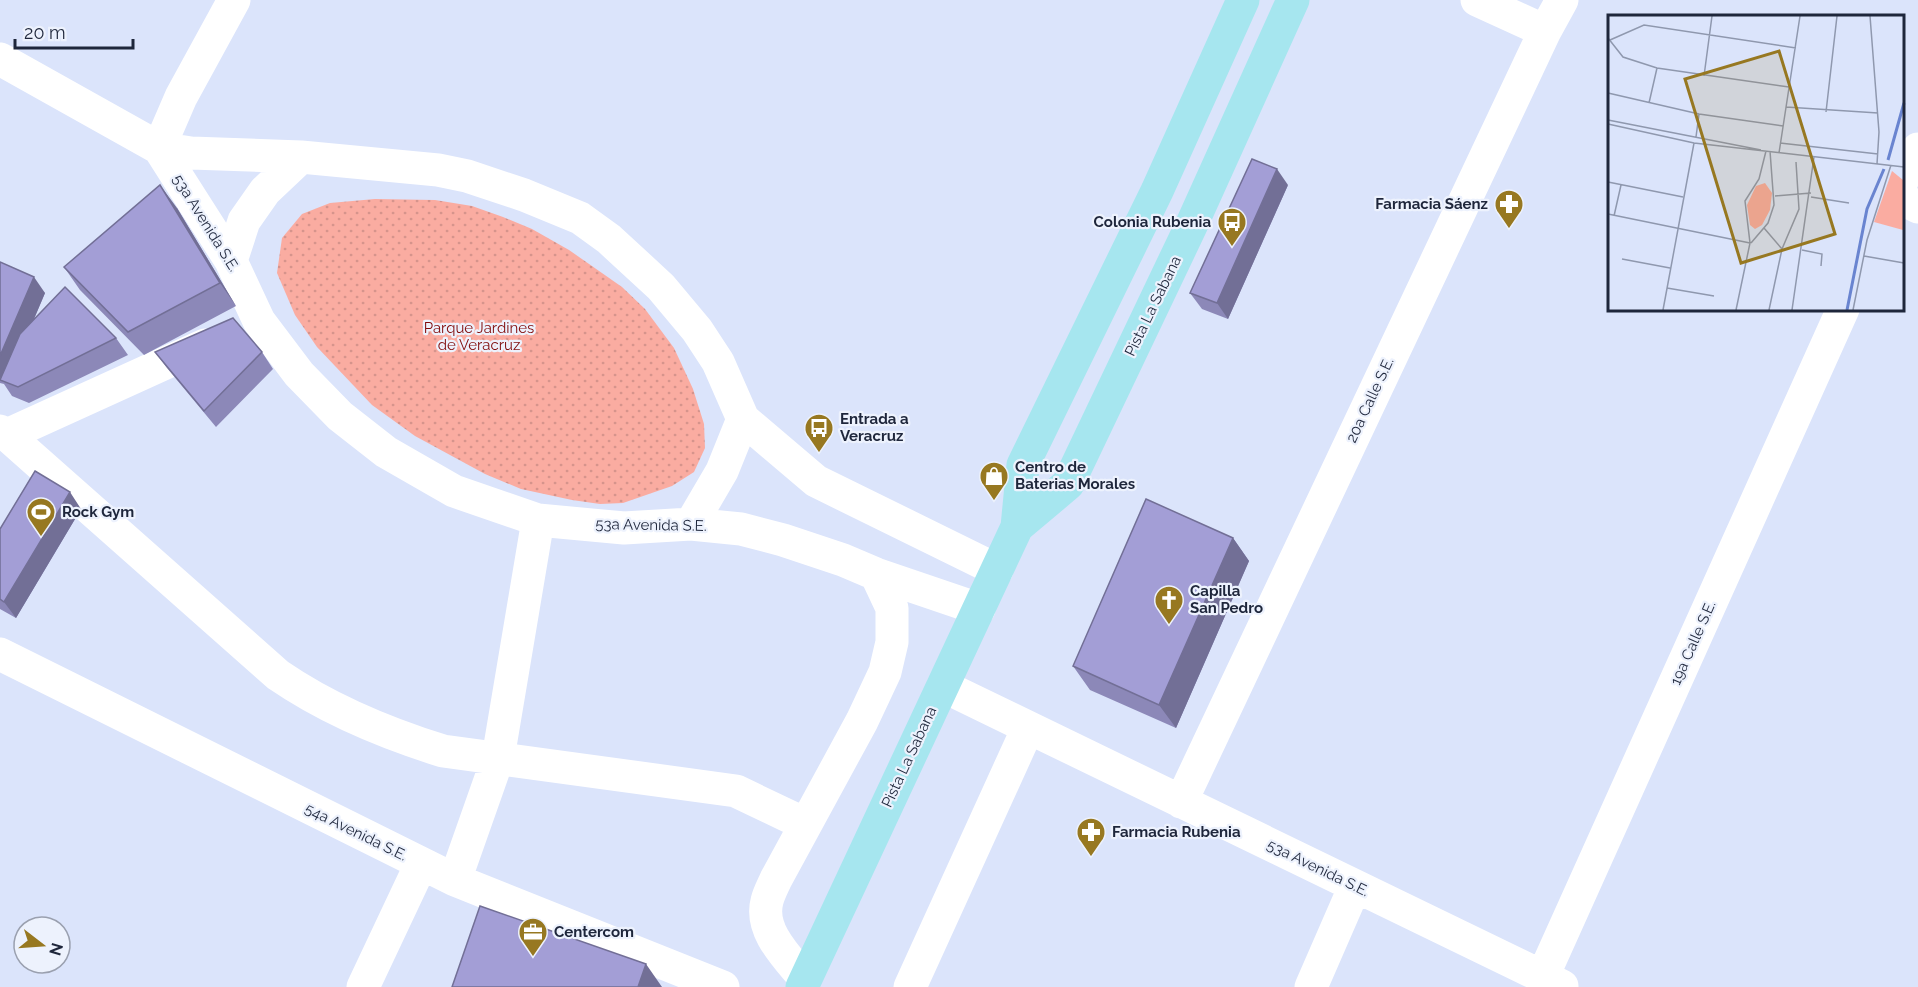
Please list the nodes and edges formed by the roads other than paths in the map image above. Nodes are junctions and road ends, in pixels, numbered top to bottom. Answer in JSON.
{"nodes":[{"id":1,"x":234,"y":0,"type":"edge"},
{"id":2,"x":1243,"y":0,"type":"edge"},
{"id":3,"x":1293,"y":0,"type":"edge"},
{"id":4,"x":1477,"y":0,"type":"edge"},
{"id":5,"x":1562,"y":0,"type":"edge"},
{"id":6,"x":1545,"y":31,"type":"junction"},
{"id":7,"x":0,"y":58,"type":"edge"},
{"id":8,"x":159,"y":148,"type":"junction"},
{"id":9,"x":1918,"y":149,"type":"edge"},
{"id":10,"x":301,"y":157,"type":"junction"},
{"id":11,"x":1903,"y":179,"type":"edge"},
{"id":12,"x":1903,"y":200,"type":"edge"},
{"id":13,"x":1918,"y":207,"type":"edge"},
{"id":14,"x":231,"y":261,"type":"junction"},
{"id":15,"x":1843,"y":310,"type":"edge"},
{"id":16,"x":259,"y":321,"type":"junction"},
{"id":17,"x":743,"y":419,"type":"junction"},
{"id":18,"x":3,"y":433,"type":"edge"},
{"id":19,"x":538,"y":520,"type":"junction"},
{"id":20,"x":691,"y":524,"type":"junction"},
{"id":21,"x":1017,"y":527,"type":"junction"},
{"id":22,"x":997,"y":570,"type":"junction"},
{"id":23,"x":876,"y":574,"type":"junction"},
{"id":24,"x":978,"y":609,"type":"junction"},
{"id":25,"x":0,"y":654,"type":"edge"},
{"id":26,"x":943,"y":687,"type":"junction"},
{"id":27,"x":1028,"y":728,"type":"junction"},
{"id":28,"x":498,"y":758,"type":"junction"},
{"id":29,"x":1180,"y":802,"type":"junction"},
{"id":30,"x":805,"y":824,"type":"junction"},
{"id":31,"x":421,"y":864,"type":"junction"},
{"id":32,"x":455,"y":880,"type":"junction"},
{"id":33,"x":1355,"y":886,"type":"junction"},
{"id":34,"x":1553,"y":982,"type":"edge"},
{"id":35,"x":803,"y":983,"type":"edge"},
{"id":36,"x":363,"y":987,"type":"edge"},
{"id":37,"x":723,"y":987,"type":"edge"},
{"id":38,"x":910,"y":987,"type":"edge"},
{"id":39,"x":1311,"y":987,"type":"edge"}],
"edges":[{"from":1,"to":8,"type":"street"},
{"from":2,"to":21,"type":"main road","name":"Pista La Sabana"},
{"from":3,"to":21,"type":"main road","name":"Pista La Sabana"},
{"from":4,"to":6,"type":"street"},
{"from":5,"to":6,"type":"street","name":"20a Calle S.E."},
{"from":6,"to":29,"type":"street","name":"20a Calle S.E."},
{"from":7,"to":8,"type":"street","name":"53a Avenida S.E."},
{"from":8,"to":10,"type":"street","name":"53a Avenida S.E."},
{"from":8,"to":14,"type":"street","name":"53a Avenida S.E."},
{"from":9,"to":11,"type":"street"},
{"from":10,"to":14,"type":"street"},
{"from":10,"to":17,"type":"street","name":"53a Avenida S.E."},
{"from":12,"to":13,"type":"street"},
{"from":14,"to":16,"type":"street","name":"53a Avenida S.E."},
{"from":15,"to":34,"type":"street","name":"19a Calle S.E."},
{"from":16,"to":18,"type":"street"},
{"from":16,"to":19,"type":"street","name":"53a Avenida S.E."},
{"from":17,"to":20,"type":"street"},
{"from":17,"to":22,"type":"street","name":"53a Avenida S.E."},
{"from":18,"to":28,"type":"street"},
{"from":19,"to":20,"type":"street","name":"53a Avenida S.E."},
{"from":19,"to":28,"type":"street"},
{"from":20,"to":23,"type":"street","name":"53a Avenida S.E."},
{"from":21,"to":22,"type":"main road","name":"Pista La Sabana"},
{"from":22,"to":24,"type":"main road","name":"Pista La Sabana"},
{"from":23,"to":24,"type":"street","name":"53a Avenida S.E."},
{"from":23,"to":30,"type":"street"},
{"from":24,"to":26,"type":"main road","name":"Pista La Sabana"},
{"from":25,"to":31,"type":"street","name":"54a Avenida S.E."},
{"from":26,"to":27,"type":"street","name":"53a Avenida S.E."},
{"from":26,"to":35,"type":"main road","name":"Pista La Sabana"},
{"from":27,"to":29,"type":"street","name":"53a Avenida S.E."},
{"from":27,"to":38,"type":"street"},
{"from":28,"to":30,"type":"street"},
{"from":28,"to":32,"type":"street"},
{"from":29,"to":33,"type":"street","name":"53a Avenida S.E."},
{"from":30,"to":35,"type":"street"},
{"from":31,"to":32,"type":"street","name":"54a Avenida S.E."},
{"from":31,"to":36,"type":"street"},
{"from":32,"to":37,"type":"street","name":"54a Avenida S.E."},
{"from":33,"to":34,"type":"street","name":"53a Avenida S.E."},
{"from":33,"to":39,"type":"street"}]}
